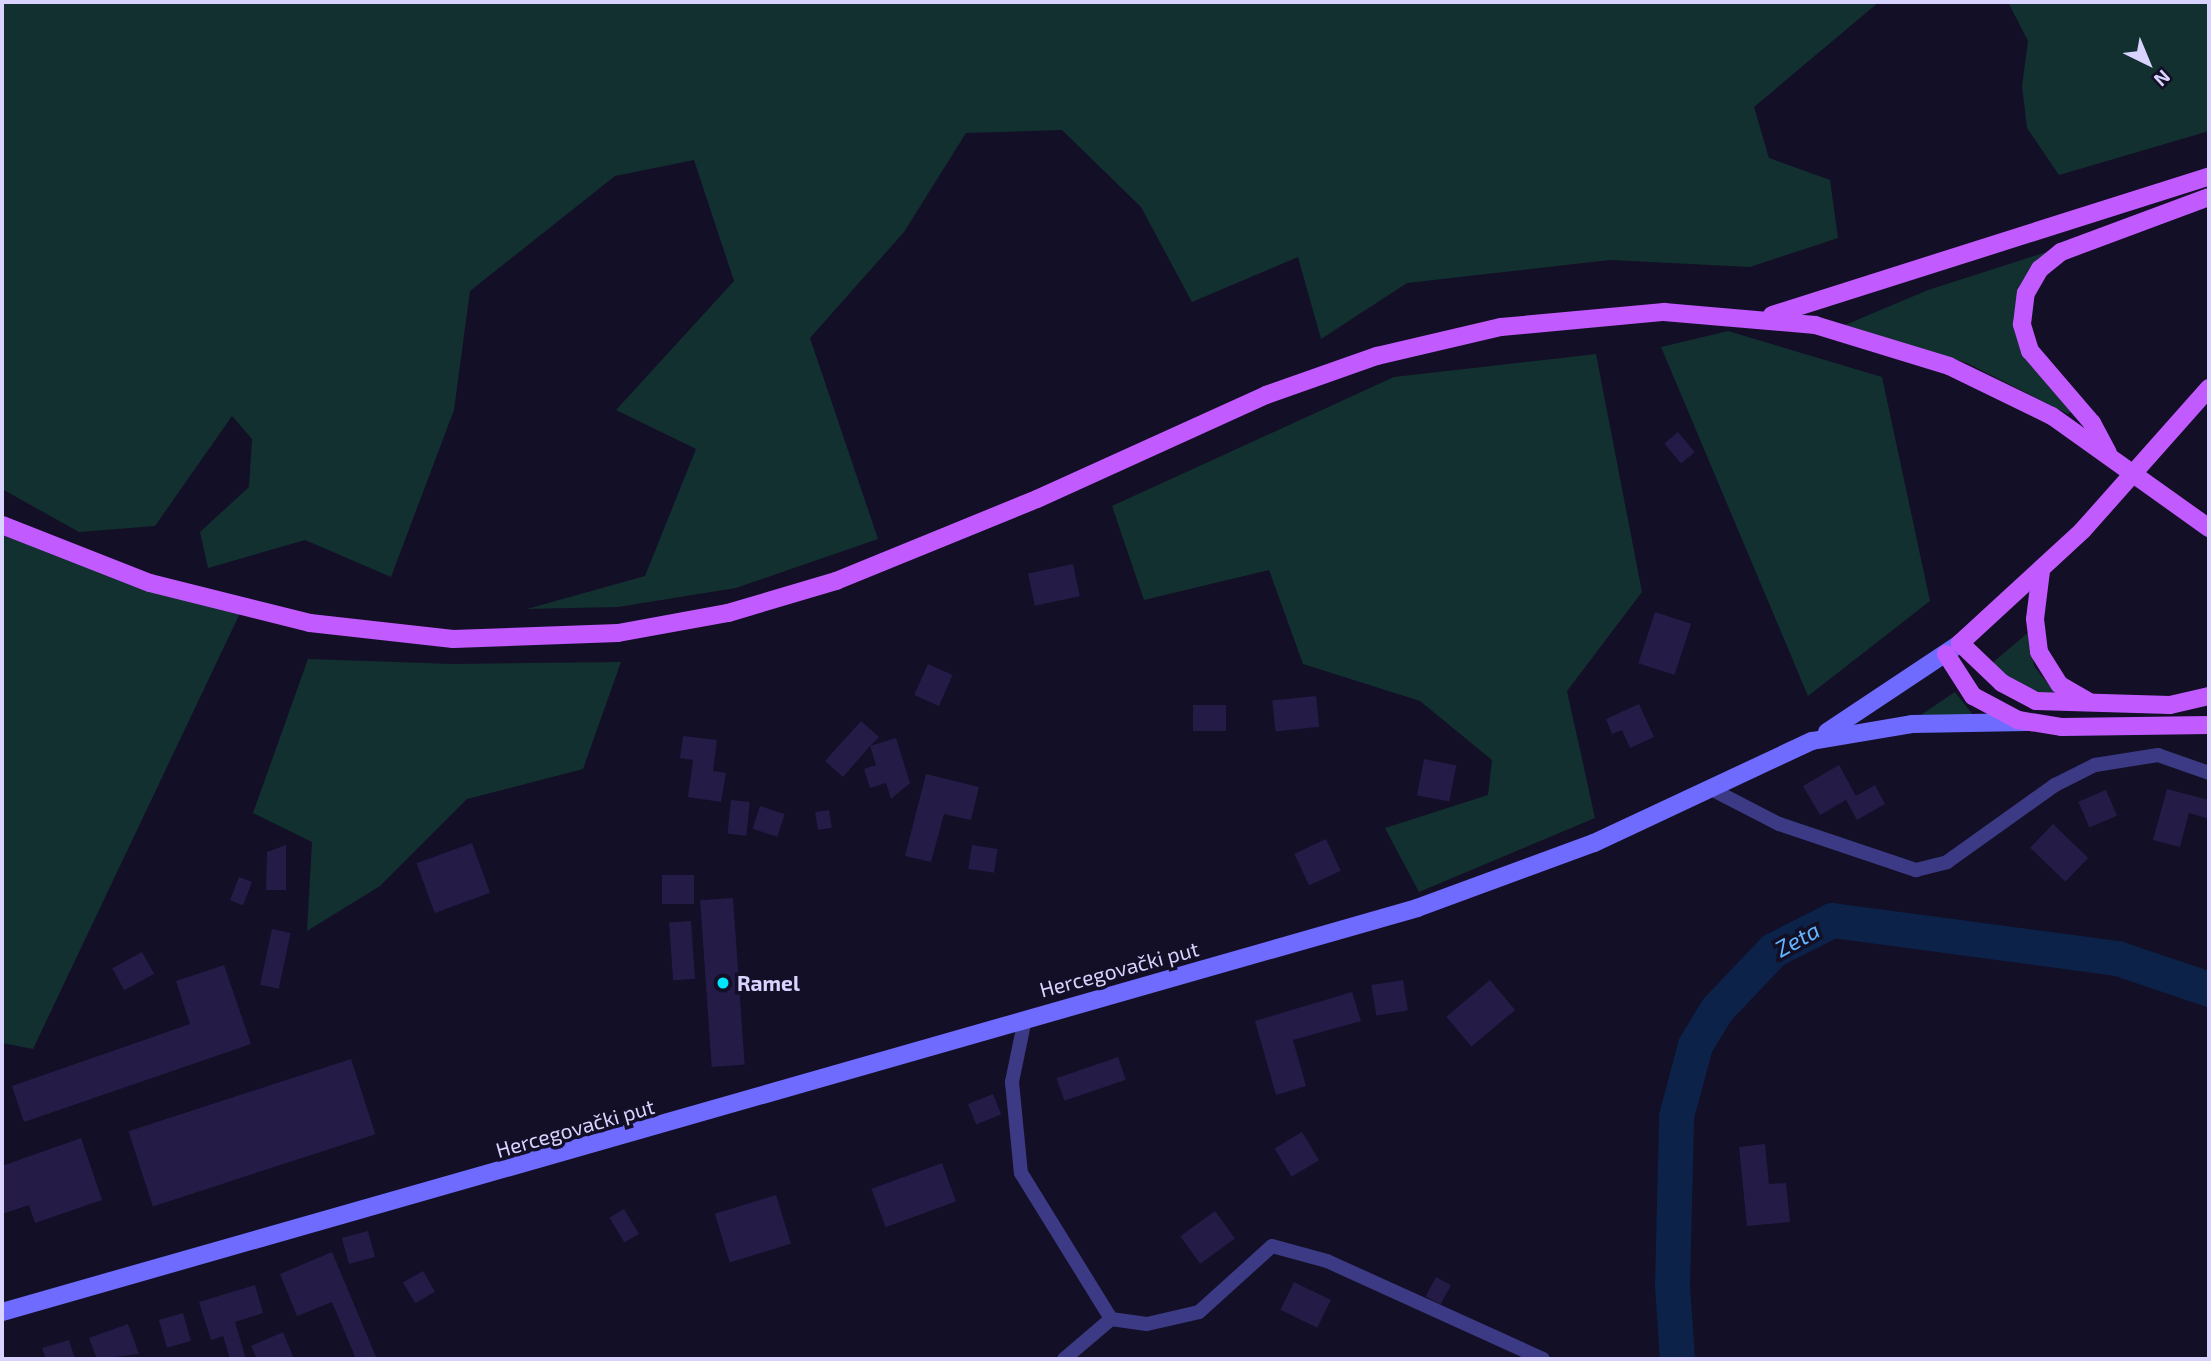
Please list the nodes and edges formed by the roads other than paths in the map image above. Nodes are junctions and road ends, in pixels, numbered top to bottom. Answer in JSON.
{"nodes":[{"id":1,"x":2209,"y":176,"type":"edge"},
{"id":2,"x":2205,"y":202,"type":"edge"},
{"id":3,"x":1763,"y":317,"type":"junction"},
{"id":4,"x":2209,"y":388,"type":"edge"},
{"id":5,"x":2108,"y":453,"type":"junction"},
{"id":6,"x":2,"y":525,"type":"edge"},
{"id":7,"x":2209,"y":528,"type":"edge"},
{"id":8,"x":2041,"y":571,"type":"junction"},
{"id":9,"x":1953,"y":649,"type":"junction"},
{"id":10,"x":2209,"y":696,"type":"edge"},
{"id":11,"x":2095,"y":704,"type":"junction"},
{"id":12,"x":2027,"y":722,"type":"junction"},
{"id":13,"x":2209,"y":725,"type":"edge"},
{"id":14,"x":1812,"y":741,"type":"junction"},
{"id":15,"x":2209,"y":773,"type":"edge"},
{"id":16,"x":1715,"y":791,"type":"junction"},
{"id":17,"x":1025,"y":1019,"type":"junction"},
{"id":18,"x":2,"y":1312,"type":"edge"},
{"id":19,"x":1111,"y":1319,"type":"junction"},
{"id":20,"x":1064,"y":1359,"type":"edge"},
{"id":21,"x":1543,"y":1359,"type":"edge"}],
"edges":[{"from":1,"to":3,"type":"main road"},
{"from":2,"to":5,"type":"main road"},
{"from":3,"to":5,"type":"main road"},
{"from":3,"to":6,"type":"main road"},
{"from":4,"to":8,"type":"main road"},
{"from":5,"to":7,"type":"main road"},
{"from":8,"to":9,"type":"main road"},
{"from":8,"to":11,"type":"main road"},
{"from":9,"to":11,"type":"main road"},
{"from":9,"to":12,"type":"main road"},
{"from":9,"to":14,"type":"main road"},
{"from":10,"to":11,"type":"main road"},
{"from":12,"to":13,"type":"main road"},
{"from":12,"to":14,"type":"main road"},
{"from":14,"to":16,"type":"main road","name":"Hercegovački put"},
{"from":15,"to":16,"type":"street"},
{"from":16,"to":17,"type":"main road","name":"Hercegovački put"},
{"from":17,"to":18,"type":"main road","name":"Hercegovački put"},
{"from":17,"to":19,"type":"street"},
{"from":19,"to":20,"type":"street"},
{"from":19,"to":21,"type":"street"}]}
